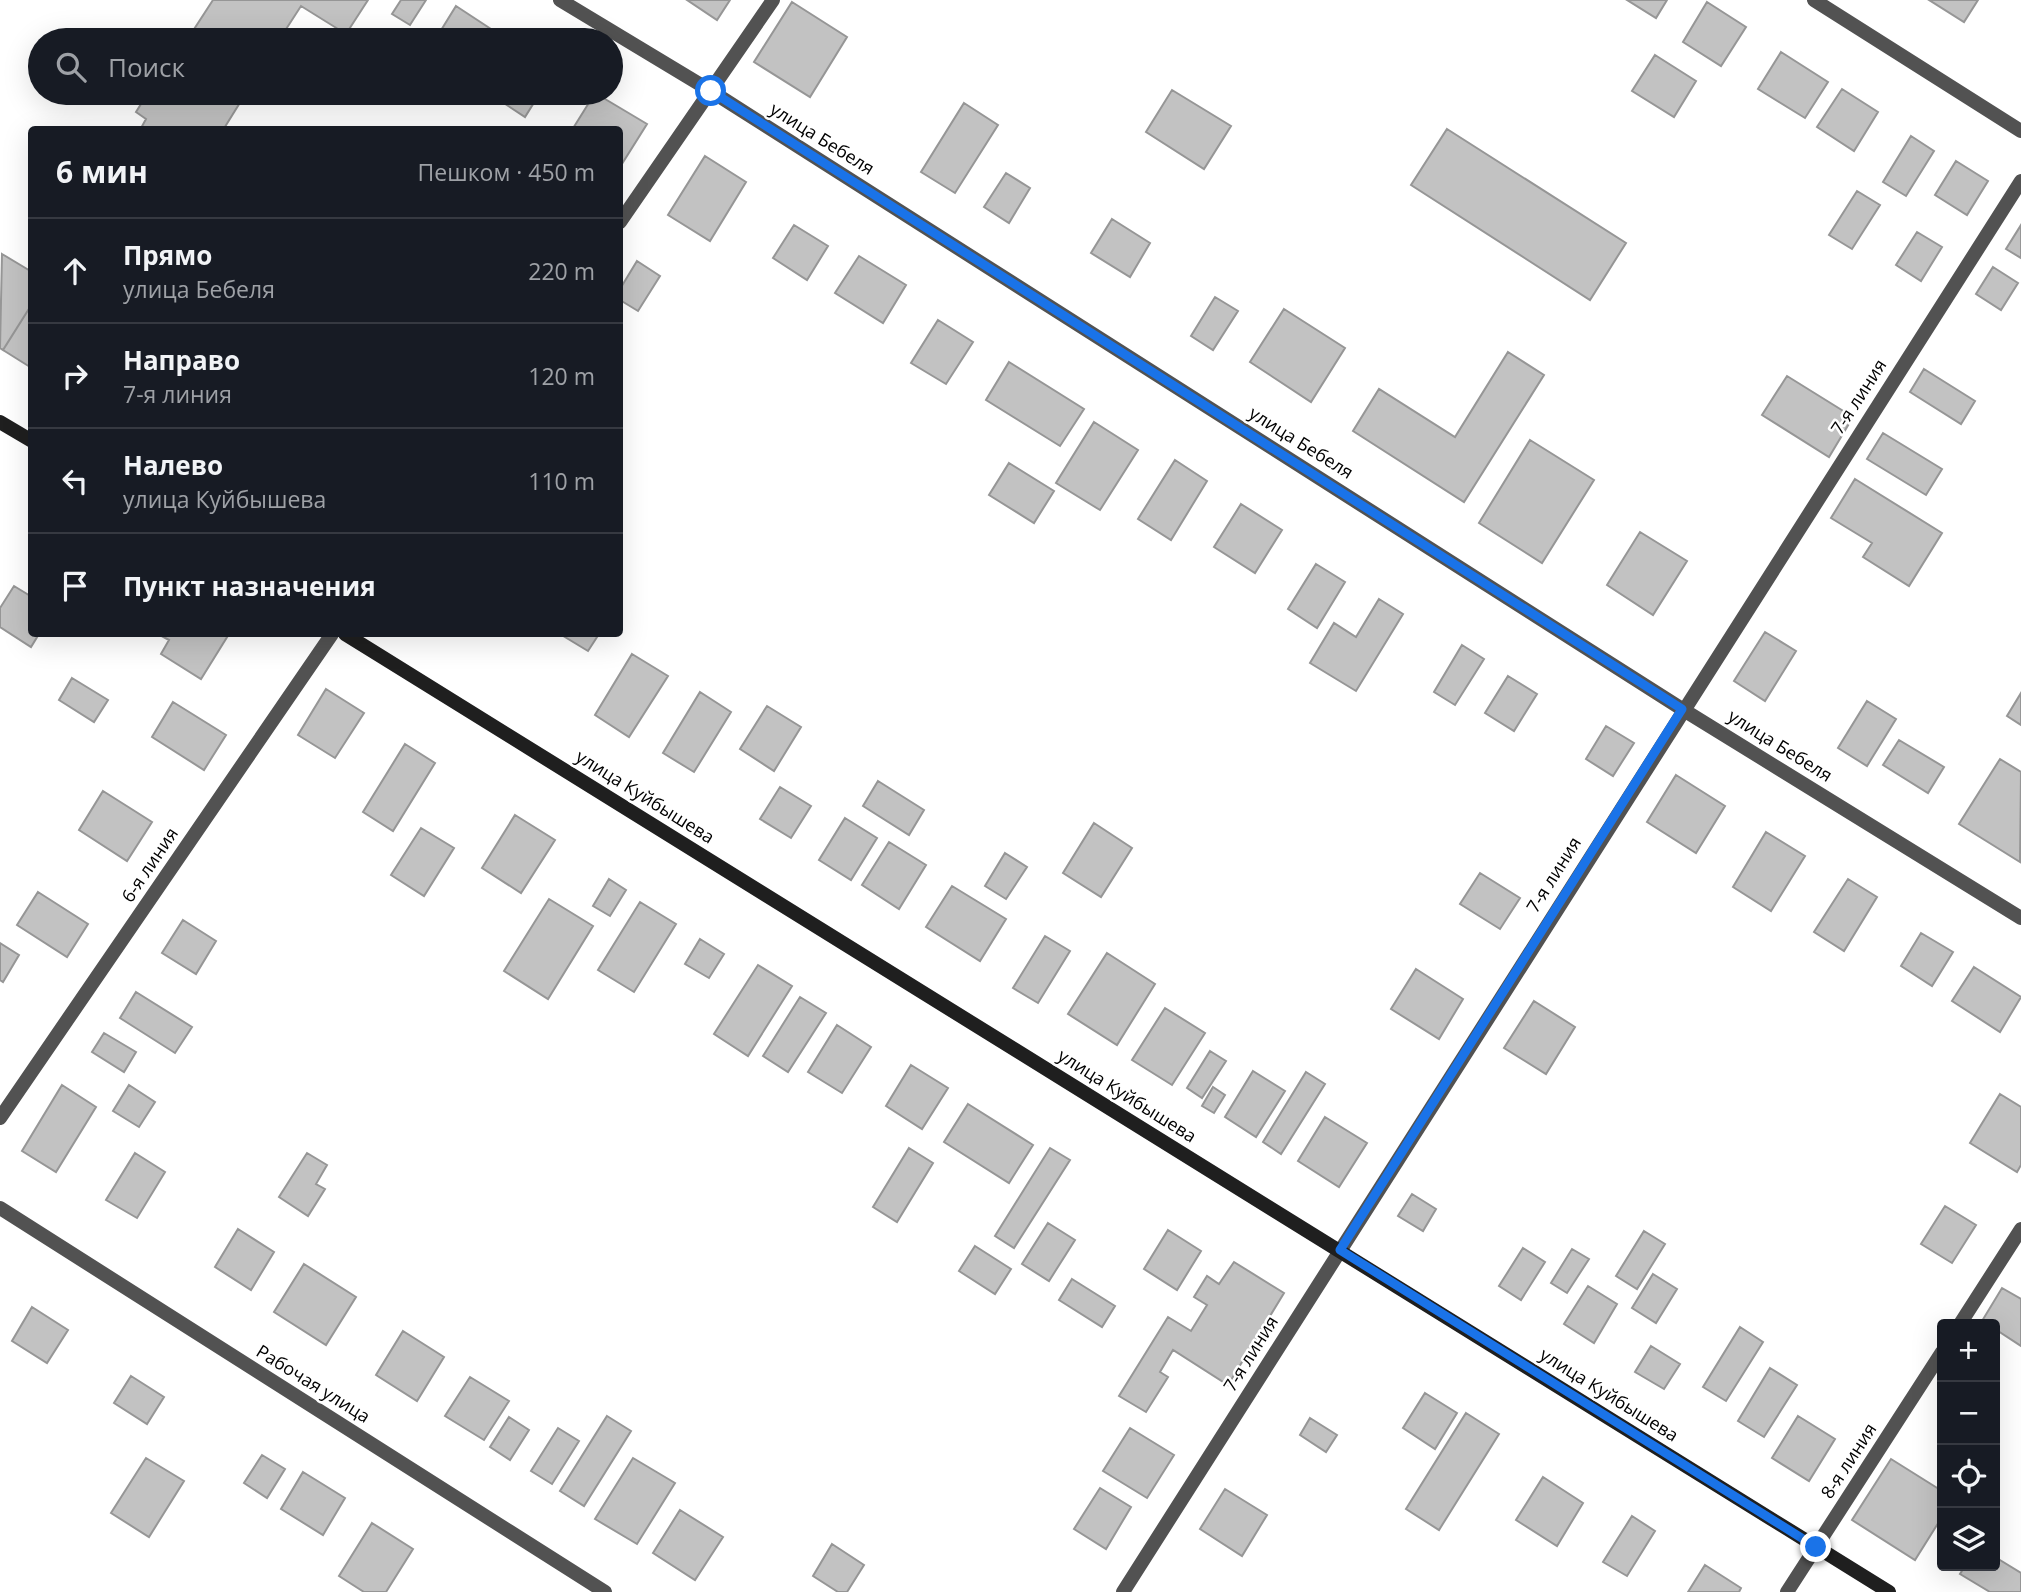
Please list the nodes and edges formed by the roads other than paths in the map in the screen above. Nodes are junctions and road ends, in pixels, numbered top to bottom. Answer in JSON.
{"nodes":[{"id":1,"x":560,"y":0,"type":"edge"},
{"id":2,"x":773,"y":0,"type":"edge"},
{"id":3,"x":1814,"y":0,"type":"edge"},
{"id":4,"x":606,"y":28,"type":"edge"},
{"id":5,"x":623,"y":38,"type":"edge"},
{"id":6,"x":711,"y":91,"type":"junction"},
{"id":7,"x":2021,"y":131,"type":"edge"},
{"id":8,"x":2021,"y":181,"type":"edge"},
{"id":9,"x":623,"y":218,"type":"edge"},
{"id":10,"x":0,"y":422,"type":"edge"},
{"id":11,"x":28,"y":439,"type":"edge"},
{"id":12,"x":330,"y":637,"type":"edge"},
{"id":13,"x":350,"y":637,"type":"edge"},
{"id":14,"x":1682,"y":709,"type":"junction"},
{"id":15,"x":2021,"y":918,"type":"edge"},
{"id":16,"x":0,"y":1118,"type":"edge"},
{"id":17,"x":0,"y":1208,"type":"edge"},
{"id":18,"x":2021,"y":1229,"type":"edge"},
{"id":19,"x":1340,"y":1250,"type":"junction"},
{"id":20,"x":1963,"y":1319,"type":"edge"},
{"id":21,"x":1937,"y":1360,"type":"edge"},
{"id":22,"x":1816,"y":1547,"type":"junction"},
{"id":23,"x":605,"y":1592,"type":"edge"},
{"id":24,"x":1122,"y":1592,"type":"edge"},
{"id":25,"x":1787,"y":1592,"type":"edge"},
{"id":26,"x":1889,"y":1592,"type":"edge"}],
"edges":[{"from":1,"to":4,"type":"street","name":"улица Бебеля"},
{"from":2,"to":6,"type":"street"},
{"from":3,"to":7,"type":"street"},
{"from":5,"to":6,"type":"street","name":"улица Бебеля"},
{"from":6,"to":9,"type":"street"},
{"from":6,"to":14,"type":"street","name":"улица Бебеля"},
{"from":8,"to":14,"type":"street","name":"7-я линия"},
{"from":10,"to":11,"type":"street"},
{"from":12,"to":16,"type":"street","name":"6-я линия"},
{"from":13,"to":19,"type":"street","name":"улица Куйбышева"},
{"from":14,"to":15,"type":"street","name":"улица Бебеля"},
{"from":14,"to":19,"type":"street","name":"7-я линия"},
{"from":17,"to":23,"type":"street","name":"Рабочая улица"},
{"from":18,"to":20,"type":"street"},
{"from":19,"to":22,"type":"street","name":"улица Куйбышева"},
{"from":19,"to":24,"type":"street","name":"7-я линия"},
{"from":21,"to":22,"type":"street","name":"8-я линия"},
{"from":22,"to":25,"type":"street","name":"8-я линия"},
{"from":22,"to":26,"type":"street","name":"улица Куйбышева"}]}
